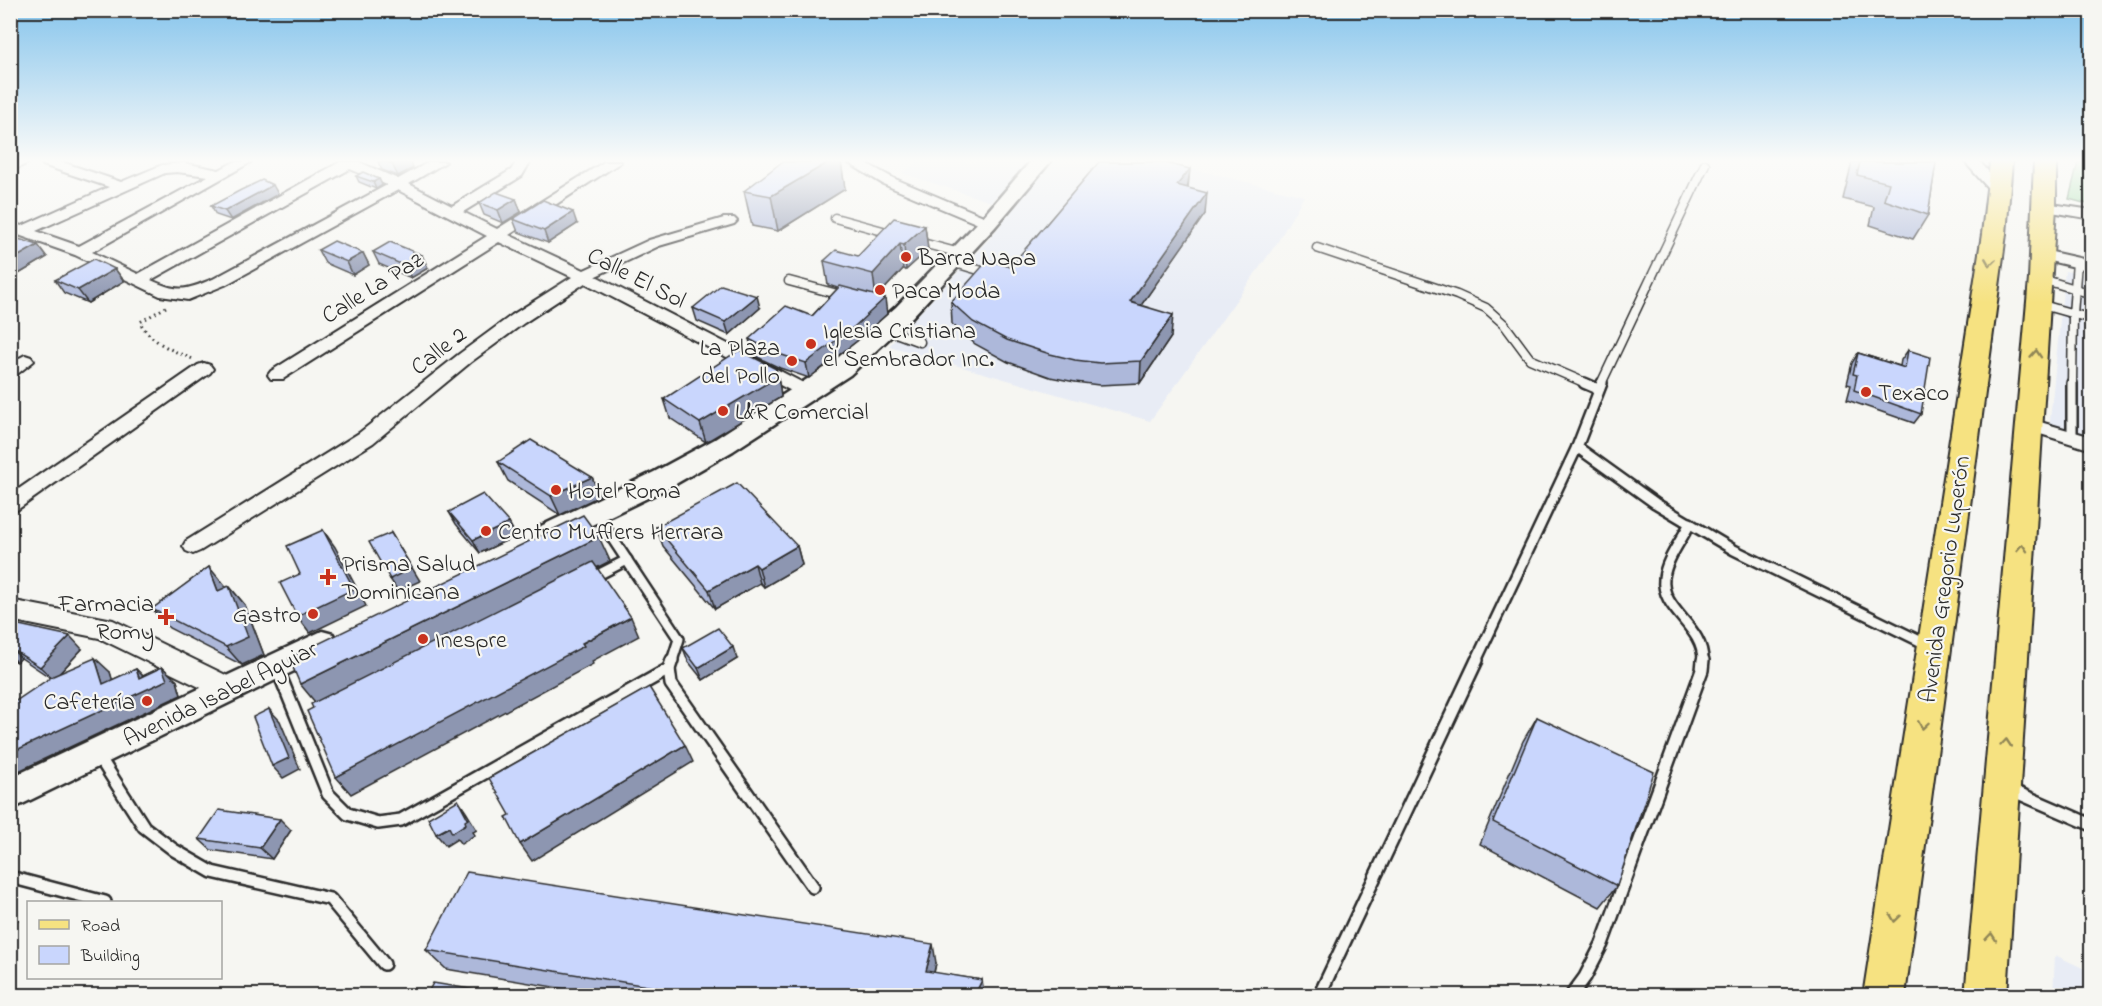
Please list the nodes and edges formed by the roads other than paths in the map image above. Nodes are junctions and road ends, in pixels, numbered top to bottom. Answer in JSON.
{"nodes":[{"id":1,"x":65,"y":209,"type":"edge"},
{"id":2,"x":158,"y":209,"type":"edge"},
{"id":3,"x":266,"y":209,"type":"edge"},
{"id":4,"x":352,"y":209,"type":"edge"},
{"id":5,"x":446,"y":209,"type":"edge"},
{"id":6,"x":457,"y":209,"type":"edge"},
{"id":7,"x":541,"y":209,"type":"edge"},
{"id":8,"x":955,"y":209,"type":"edge"},
{"id":9,"x":1000,"y":209,"type":"edge"},
{"id":10,"x":1684,"y":209,"type":"edge"},
{"id":11,"x":1996,"y":209,"type":"edge"},
{"id":12,"x":2045,"y":209,"type":"edge"},
{"id":13,"x":452,"y":212,"type":"junction"},
{"id":14,"x":835,"y":218,"type":"dead end"},
{"id":15,"x":729,"y":221,"type":"dead end"},
{"id":16,"x":988,"y":223,"type":"junction"},
{"id":17,"x":17,"y":229,"type":"edge"},
{"id":18,"x":499,"y":236,"type":"junction"},
{"id":19,"x":1317,"y":248,"type":"dead end"},
{"id":20,"x":80,"y":252,"type":"junction"},
{"id":21,"x":956,"y":258,"type":"junction"},
{"id":22,"x":2084,"y":264,"type":"edge"},
{"id":23,"x":982,"y":272,"type":"edge"},
{"id":24,"x":584,"y":276,"type":"junction"},
{"id":25,"x":2041,"y":279,"type":"junction"},
{"id":26,"x":139,"y":280,"type":"junction"},
{"id":27,"x":789,"y":281,"type":"dead end"},
{"id":28,"x":2074,"y":288,"type":"junction"},
{"id":29,"x":2091,"y":294,"type":"edge"},
{"id":30,"x":858,"y":300,"type":"edge"},
{"id":31,"x":2073,"y":314,"type":"junction"},
{"id":32,"x":894,"y":317,"type":"junction"},
{"id":33,"x":2091,"y":320,"type":"edge"},
{"id":34,"x":920,"y":342,"type":"dead end"},
{"id":35,"x":204,"y":369,"type":"road end"},
{"id":36,"x":277,"y":375,"type":"dead end"},
{"id":37,"x":1599,"y":389,"type":"junction"},
{"id":38,"x":807,"y":392,"type":"junction"},
{"id":39,"x":2030,"y":425,"type":"junction"},
{"id":40,"x":2072,"y":438,"type":"junction"},
{"id":41,"x":2091,"y":444,"type":"edge"},
{"id":42,"x":1577,"y":447,"type":"junction"},
{"id":43,"x":10,"y":505,"type":"edge"},
{"id":44,"x":595,"y":512,"type":"junction"},
{"id":45,"x":1690,"y":523,"type":"junction"},
{"id":46,"x":531,"y":543,"type":"edge"},
{"id":47,"x":193,"y":546,"type":"dead end"},
{"id":48,"x":627,"y":560,"type":"junction"},
{"id":49,"x":585,"y":582,"type":"edge"},
{"id":50,"x":10,"y":610,"type":"edge"},
{"id":51,"x":340,"y":635,"type":"edge"},
{"id":52,"x":1934,"y":648,"type":"junction"},
{"id":53,"x":276,"y":666,"type":"junction"},
{"id":54,"x":669,"y":669,"type":"junction"},
{"id":55,"x":228,"y":689,"type":"junction"},
{"id":56,"x":96,"y":753,"type":"junction"},
{"id":57,"x":2003,"y":787,"type":"junction"},
{"id":58,"x":10,"y":795,"type":"edge"},
{"id":59,"x":2091,"y":825,"type":"edge"},
{"id":60,"x":10,"y":877,"type":"edge"},
{"id":61,"x":813,"y":887,"type":"dead end"},
{"id":62,"x":98,"y":901,"type":"edge"},
{"id":63,"x":384,"y":964,"type":"dead end"},
{"id":64,"x":1319,"y":996,"type":"edge"},
{"id":65,"x":1571,"y":996,"type":"edge"},
{"id":66,"x":1884,"y":996,"type":"edge"},
{"id":67,"x":1986,"y":996,"type":"edge"}],
"edges":[{"from":1,"to":17,"type":"street"},
{"from":2,"to":20,"type":"street"},
{"from":3,"to":26,"type":"street"},
{"from":4,"to":26,"type":"street"},
{"from":5,"to":13,"type":"street","name":"Calle El Sol"},
{"from":6,"to":13,"type":"street"},
{"from":7,"to":18,"type":"street","name":"Calle La Paz"},
{"from":8,"to":16,"type":"street"},
{"from":9,"to":16,"type":"main road"},
{"from":10,"to":37,"type":"lane"},
{"from":11,"to":52,"type":"main road","name":"Avenida Gregorio Luperón","one_way":true},
{"from":12,"to":25,"type":"main road"},
{"from":13,"to":18,"type":"street","name":"Calle El Sol"},
{"from":14,"to":21,"type":"lane"},
{"from":15,"to":24,"type":"street","name":"Calle 2"},
{"from":16,"to":21,"type":"main road"},
{"from":17,"to":20,"type":"street"},
{"from":18,"to":24,"type":"street","name":"Calle El Sol"},
{"from":18,"to":36,"type":"street","name":"Calle La Paz"},
{"from":19,"to":37,"type":"lane"},
{"from":20,"to":26,"type":"street"},
{"from":21,"to":23,"type":"lane"},
{"from":21,"to":32,"type":"main road"},
{"from":22,"to":25,"type":"street"},
{"from":22,"to":28,"type":"lane"},
{"from":24,"to":38,"type":"street","name":"Calle El Sol"},
{"from":24,"to":47,"type":"street","name":"Calle 2"},
{"from":25,"to":28,"type":"lane"},
{"from":25,"to":31,"type":"lane"},
{"from":39,"to":25,"type":"main road","one_way":true},
{"from":27,"to":30,"type":"lane"},
{"from":28,"to":29,"type":"lane"},
{"from":28,"to":31,"type":"lane"},
{"from":31,"to":33,"type":"lane"},
{"from":31,"to":40,"type":"lane"},
{"from":32,"to":34,"type":"lane"},
{"from":32,"to":38,"type":"main road"},
{"from":35,"to":43,"type":"street"},
{"from":37,"to":42,"type":"lane"},
{"from":38,"to":44,"type":"main road"},
{"from":39,"to":40,"type":"street"},
{"from":57,"to":39,"type":"main road","one_way":true},
{"from":40,"to":41,"type":"street"},
{"from":42,"to":45,"type":"lane"},
{"from":42,"to":64,"type":"lane"},
{"from":44,"to":46,"type":"main road"},
{"from":44,"to":48,"type":"lane"},
{"from":45,"to":52,"type":"lane"},
{"from":45,"to":65,"type":"lane"},
{"from":48,"to":49,"type":"lane"},
{"from":48,"to":54,"type":"lane"},
{"from":50,"to":55,"type":"street"},
{"from":51,"to":53,"type":"main road","name":"Avenida Isabel Aguiar"},
{"from":52,"to":66,"type":"main road","name":"Avenida Gregorio Luperón","one_way":true},
{"from":53,"to":54,"type":"lane"},
{"from":53,"to":55,"type":"main road","name":"Avenida Isabel Aguiar"},
{"from":54,"to":61,"type":"lane"},
{"from":55,"to":56,"type":"main road","name":"Avenida Isabel Aguiar"},
{"from":56,"to":58,"type":"main road","name":"Avenida Isabel Aguiar"},
{"from":56,"to":63,"type":"lane"},
{"from":57,"to":59,"type":"lane"},
{"from":67,"to":57,"type":"main road","one_way":true},
{"from":60,"to":62,"type":"lane"}]}
